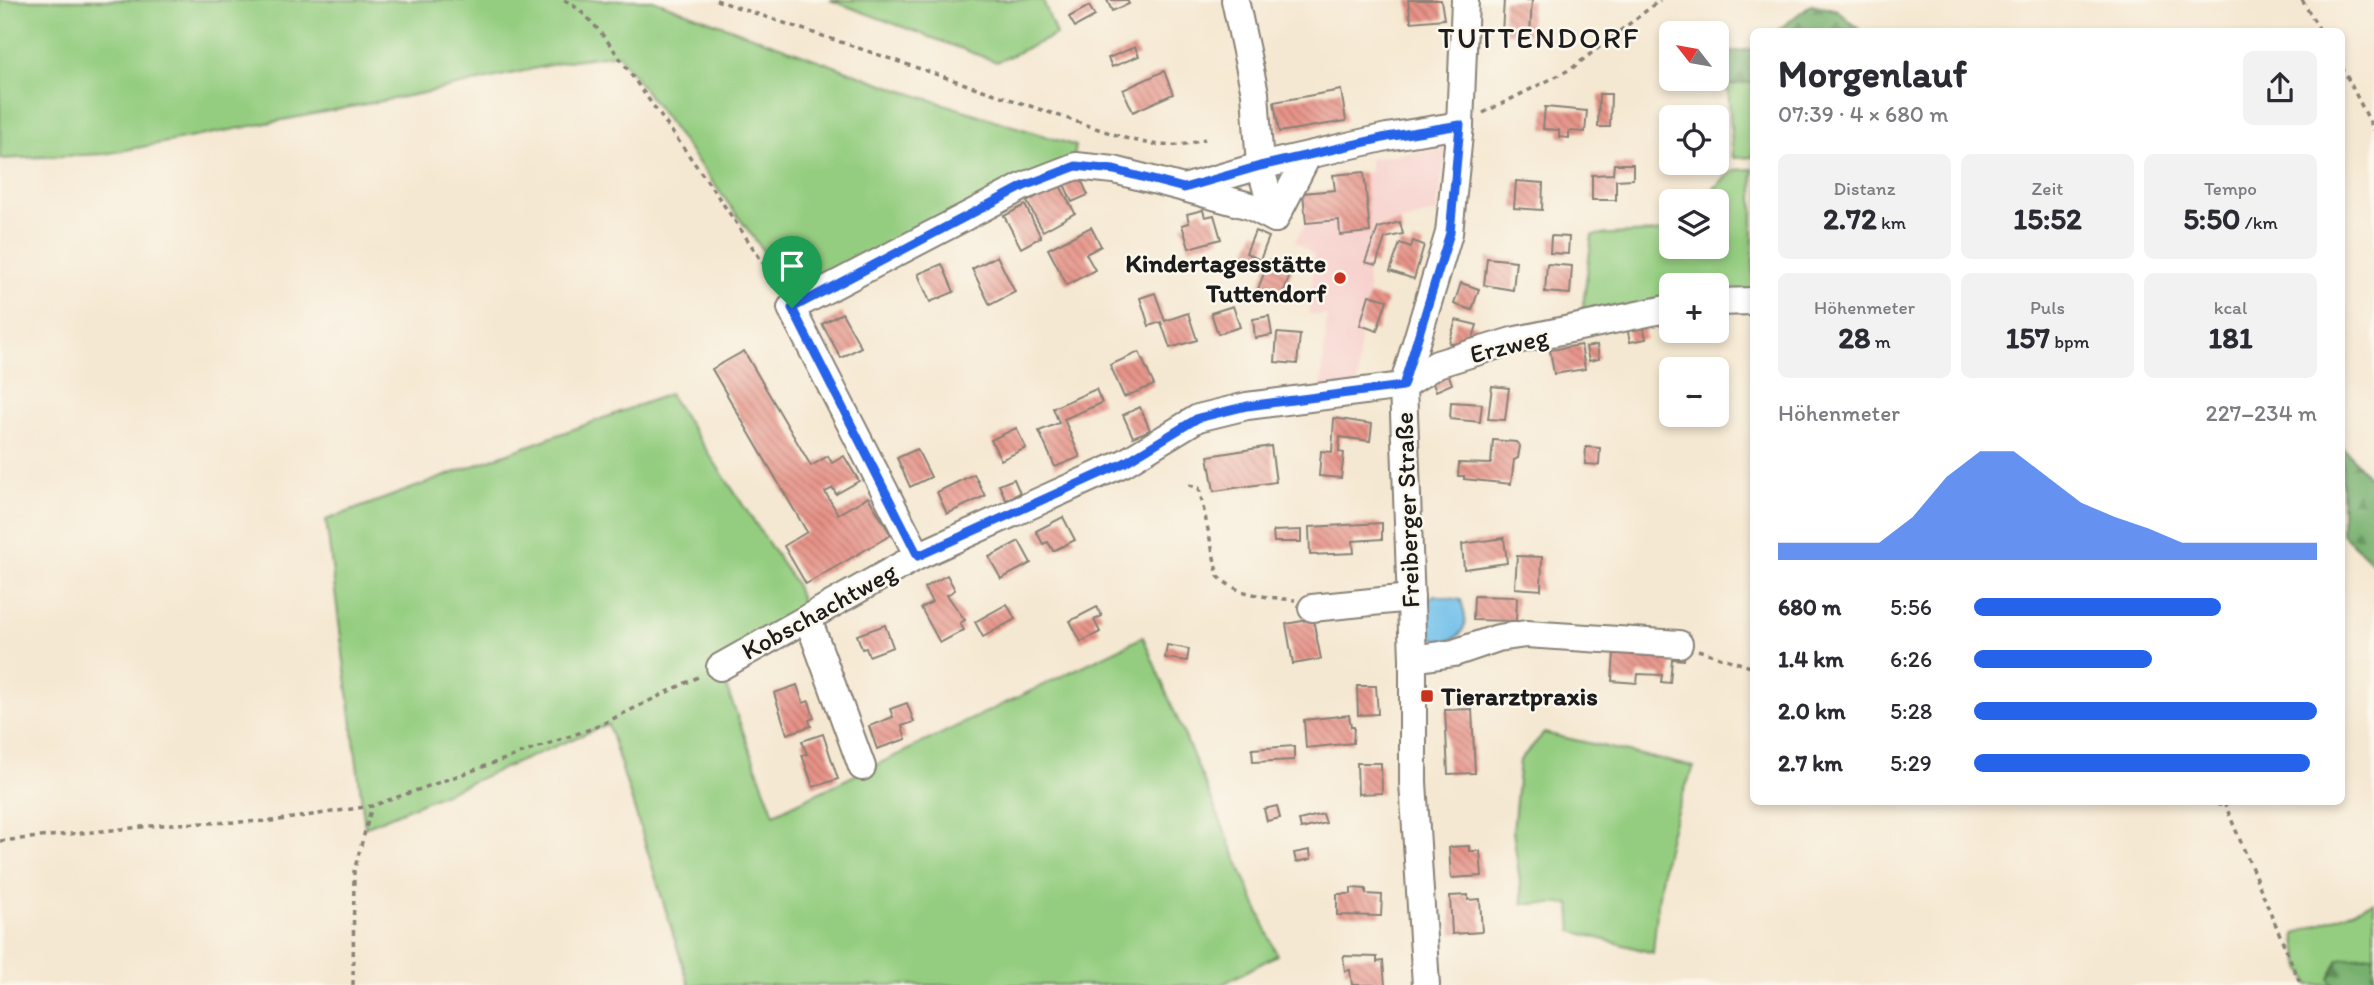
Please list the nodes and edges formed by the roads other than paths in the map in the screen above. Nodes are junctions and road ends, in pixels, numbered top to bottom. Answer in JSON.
{"nodes":[{"id":1,"x":1235,"y":0,"type":"edge"},
{"id":2,"x":1465,"y":0,"type":"edge"},
{"id":3,"x":1460,"y":125,"type":"junction"},
{"id":4,"x":1307,"y":157,"type":"junction"},
{"id":5,"x":1260,"y":166,"type":"junction"},
{"id":6,"x":1184,"y":188,"type":"junction"},
{"id":7,"x":1275,"y":219,"type":"junction"},
{"id":8,"x":1750,"y":301,"type":"edge"},
{"id":9,"x":1729,"y":302,"type":"edge"},
{"id":10,"x":1659,"y":311,"type":"edge"},
{"id":11,"x":1403,"y":386,"type":"junction"},
{"id":12,"x":918,"y":556,"type":"junction"},
{"id":13,"x":1411,"y":598,"type":"junction"},
{"id":14,"x":1312,"y":608,"type":"road end"},
{"id":15,"x":808,"y":618,"type":"junction"},
{"id":16,"x":1679,"y":644,"type":"road end"},
{"id":17,"x":1413,"y":659,"type":"junction"},
{"id":18,"x":720,"y":667,"type":"road end"},
{"id":19,"x":862,"y":767,"type":"dead end"},
{"id":20,"x":1426,"y":985,"type":"edge"}],
"edges":[{"from":1,"to":5,"type":"street"},
{"from":2,"to":3,"type":"street","name":"Freiberger Straße"},
{"from":3,"to":4,"type":"street"},
{"from":3,"to":11,"type":"street","name":"Freiberger Straße"},
{"from":4,"to":5,"type":"street"},
{"from":4,"to":7,"type":"street"},
{"from":5,"to":6,"type":"street"},
{"from":5,"to":7,"type":"street"},
{"from":6,"to":7,"type":"street"},
{"from":6,"to":12,"type":"street"},
{"from":8,"to":9,"type":"street"},
{"from":10,"to":11,"type":"street","name":"Erzweg"},
{"from":11,"to":12,"type":"street","name":"Kobschachtweg"},
{"from":11,"to":13,"type":"street","name":"Freiberger Straße"},
{"from":12,"to":15,"type":"street","name":"Kobschachtweg"},
{"from":13,"to":14,"type":"street"},
{"from":13,"to":17,"type":"street","name":"Freiberger Straße"},
{"from":15,"to":18,"type":"street","name":"Kobschachtweg"},
{"from":15,"to":19,"type":"street"},
{"from":16,"to":17,"type":"street"},
{"from":17,"to":20,"type":"street","name":"Freiberger Straße"}]}
